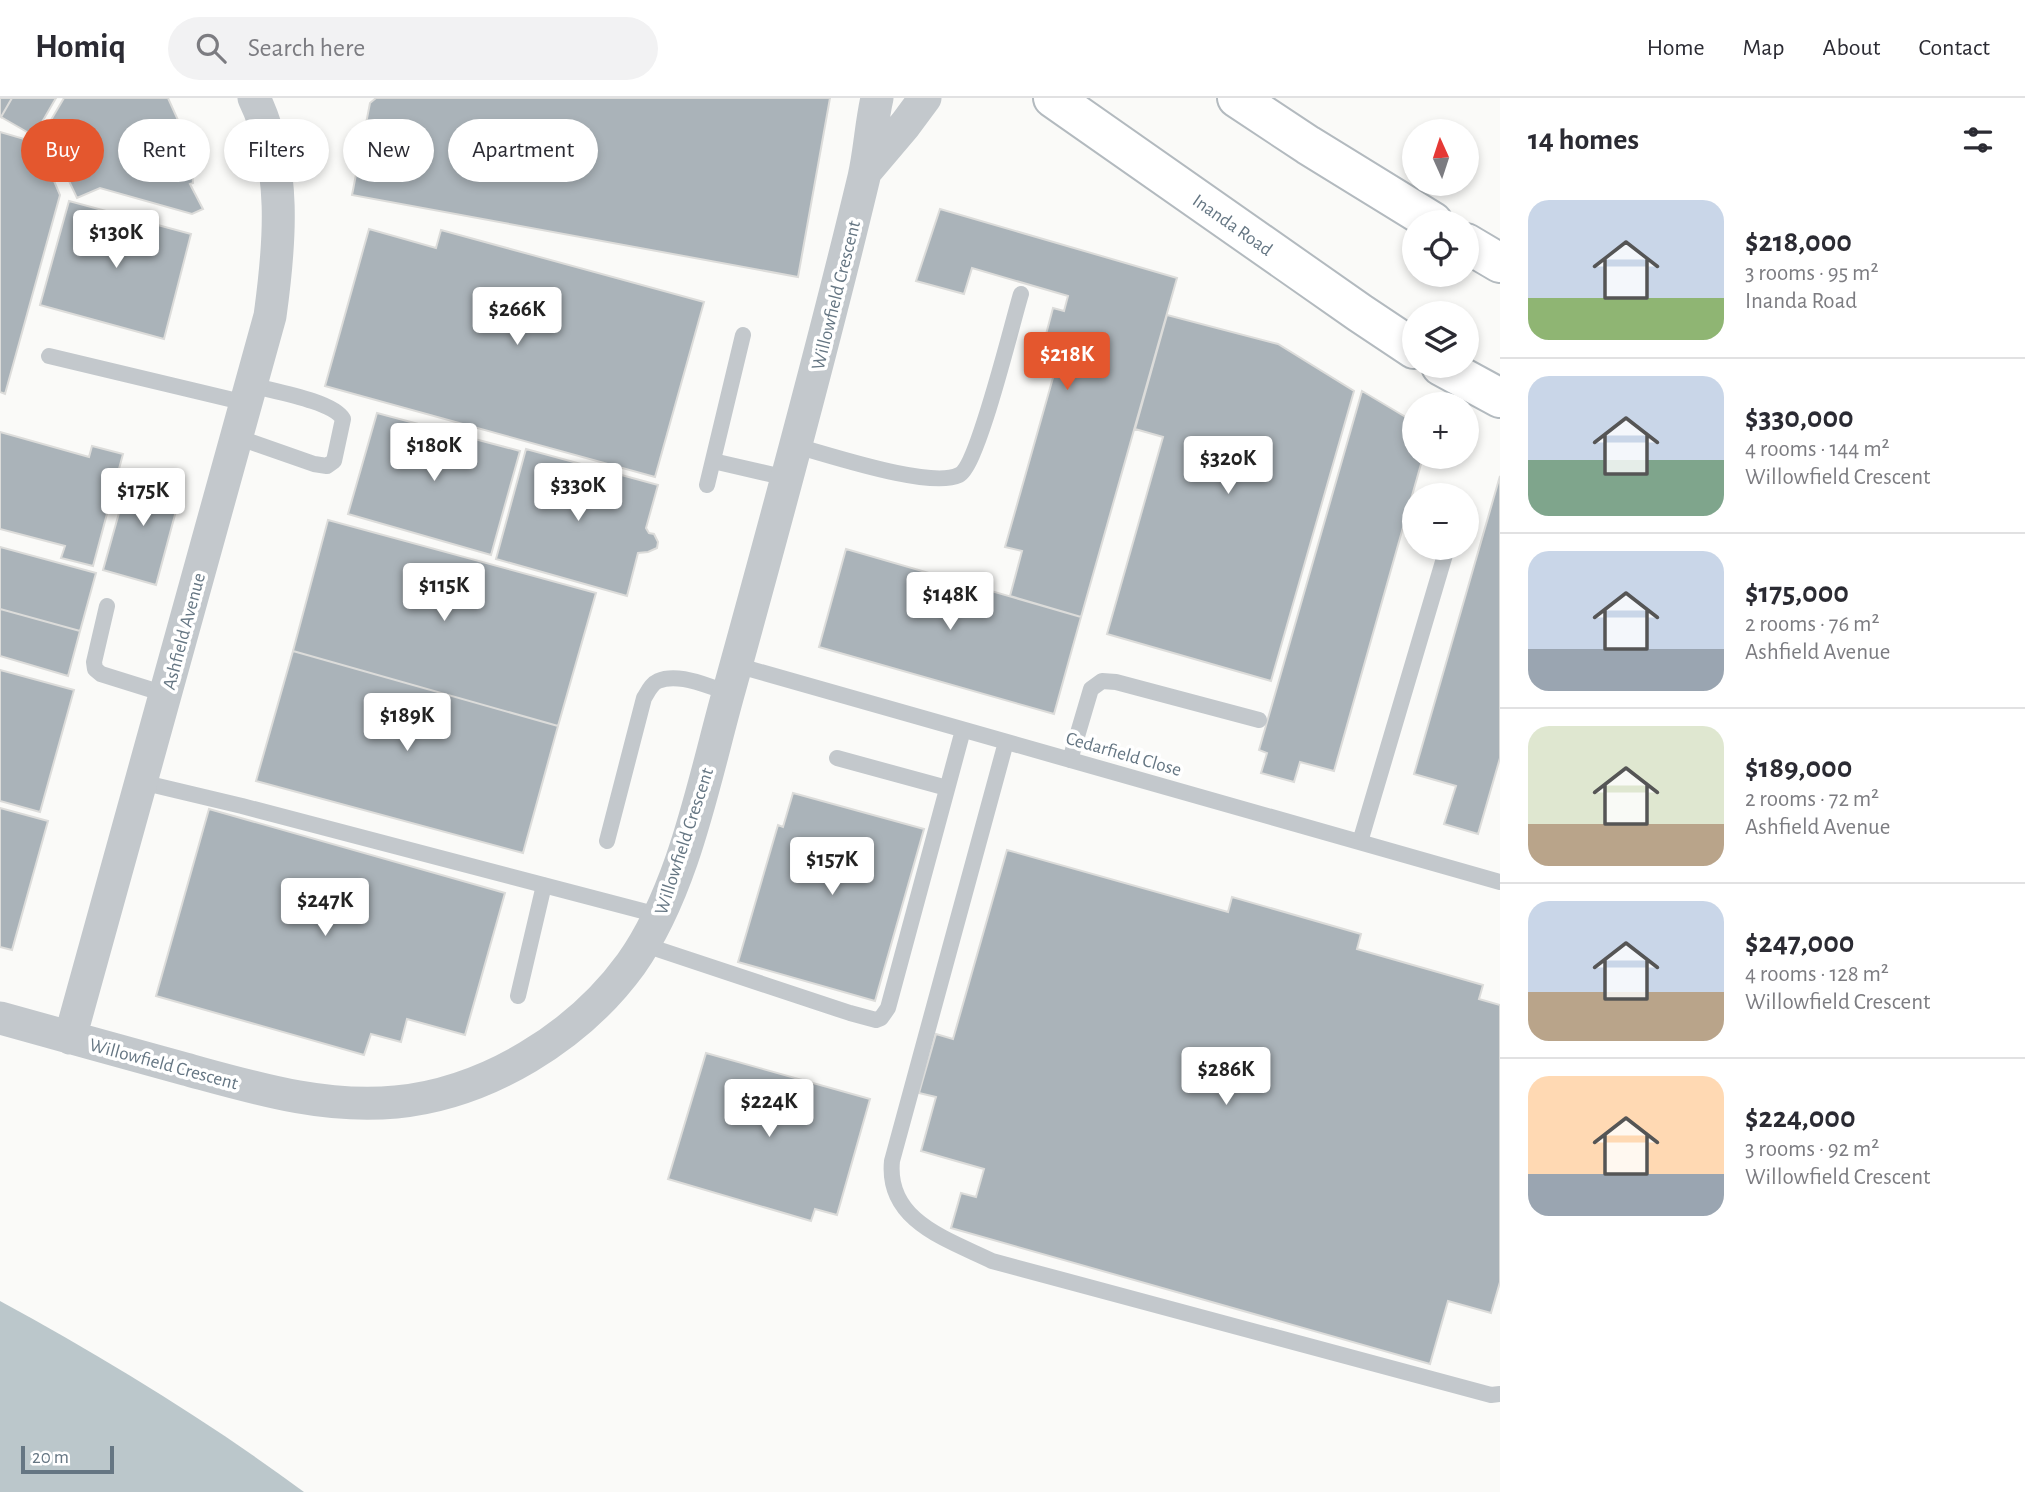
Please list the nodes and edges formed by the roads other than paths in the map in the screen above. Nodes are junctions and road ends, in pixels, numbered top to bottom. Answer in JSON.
{"nodes":[{"id":1,"x":254,"y":98,"type":"edge"},
{"id":2,"x":877,"y":98,"type":"edge"},
{"id":3,"x":925,"y":98,"type":"edge"},
{"id":4,"x":1054,"y":98,"type":"edge"},
{"id":5,"x":1237,"y":98,"type":"edge"},
{"id":6,"x":866,"y":170,"type":"junction"},
{"id":7,"x":1414,"y":210,"type":"edge"},
{"id":8,"x":1479,"y":251,"type":"edge"},
{"id":9,"x":1500,"y":264,"type":"edge"},
{"id":10,"x":1021,"y":294,"type":"dead end"},
{"id":11,"x":743,"y":335,"type":"dead end"},
{"id":12,"x":1402,"y":341,"type":"edge"},
{"id":13,"x":50,"y":356,"type":"dead end"},
{"id":14,"x":1463,"y":378,"type":"edge"},
{"id":15,"x":248,"y":394,"type":"junction"},
{"id":16,"x":1500,"y":398,"type":"edge"},
{"id":17,"x":237,"y":437,"type":"junction"},
{"id":18,"x":796,"y":446,"type":"junction"},
{"id":19,"x":713,"y":461,"type":"junction"},
{"id":20,"x":788,"y":478,"type":"junction"},
{"id":21,"x":707,"y":485,"type":"dead end"},
{"id":22,"x":1443,"y":560,"type":"edge"},
{"id":23,"x":107,"y":606,"type":"dead end"},
{"id":24,"x":732,"y":679,"type":"junction"},
{"id":25,"x":166,"y":694,"type":"junction"},
{"id":26,"x":1259,"y":720,"type":"dead end"},
{"id":27,"x":963,"y":730,"type":"junction"},
{"id":28,"x":1006,"y":742,"type":"junction"},
{"id":29,"x":837,"y":758,"type":"dead end"},
{"id":30,"x":1070,"y":760,"type":"junction"},
{"id":31,"x":141,"y":782,"type":"junction"},
{"id":32,"x":947,"y":788,"type":"junction"},
{"id":33,"x":607,"y":841,"type":"dead end"},
{"id":34,"x":1360,"y":842,"type":"junction"},
{"id":35,"x":1500,"y":882,"type":"edge"},
{"id":36,"x":544,"y":886,"type":"junction"},
{"id":37,"x":658,"y":915,"type":"junction"},
{"id":38,"x":642,"y":944,"type":"junction"},
{"id":39,"x":518,"y":996,"type":"dead end"},
{"id":40,"x":0,"y":1018,"type":"edge"},
{"id":41,"x":70,"y":1038,"type":"junction"},
{"id":42,"x":1500,"y":1394,"type":"edge"}],
"edges":[{"from":1,"to":15,"type":"street","name":"Ashfield Avenue"},
{"from":2,"to":6,"type":"street","name":"Willowfield Crescent"},
{"from":3,"to":6,"type":"street","name":"Willowfield Crescent"},
{"from":4,"to":12,"type":"main road","name":"Inanda Road"},
{"from":5,"to":7,"type":"main road"},
{"from":6,"to":18,"type":"street","name":"Willowfield Crescent"},
{"from":8,"to":9,"type":"main road"},
{"from":10,"to":18,"type":"lane"},
{"from":11,"to":19,"type":"lane"},
{"from":13,"to":15,"type":"lane"},
{"from":14,"to":16,"type":"main road"},
{"from":15,"to":17,"type":"street","name":"Ashfield Avenue"},
{"from":15,"to":17,"type":"lane"},
{"from":17,"to":25,"type":"street","name":"Ashfield Avenue"},
{"from":18,"to":20,"type":"street","name":"Willowfield Crescent"},
{"from":19,"to":20,"type":"lane"},
{"from":19,"to":21,"type":"lane"},
{"from":20,"to":24,"type":"street","name":"Willowfield Crescent"},
{"from":22,"to":34,"type":"lane"},
{"from":23,"to":25,"type":"lane"},
{"from":24,"to":27,"type":"lane","name":"Cedarfield Close"},
{"from":24,"to":33,"type":"lane","name":"Cedarfield Close"},
{"from":24,"to":37,"type":"street","name":"Willowfield Crescent"},
{"from":25,"to":31,"type":"street","name":"Ashfield Avenue"},
{"from":26,"to":30,"type":"lane"},
{"from":27,"to":28,"type":"lane","name":"Cedarfield Close"},
{"from":27,"to":32,"type":"lane"},
{"from":28,"to":30,"type":"lane","name":"Cedarfield Close"},
{"from":28,"to":42,"type":"lane"},
{"from":29,"to":32,"type":"lane"},
{"from":30,"to":34,"type":"lane","name":"Cedarfield Close"},
{"from":31,"to":36,"type":"lane"},
{"from":31,"to":41,"type":"street","name":"Ashfield Avenue"},
{"from":32,"to":38,"type":"lane"},
{"from":34,"to":35,"type":"lane","name":"Cedarfield Close"},
{"from":36,"to":37,"type":"lane"},
{"from":36,"to":39,"type":"lane"},
{"from":37,"to":38,"type":"street","name":"Willowfield Crescent"},
{"from":38,"to":41,"type":"street","name":"Willowfield Crescent"},
{"from":40,"to":41,"type":"street","name":"Willowfield Crescent"}]}
